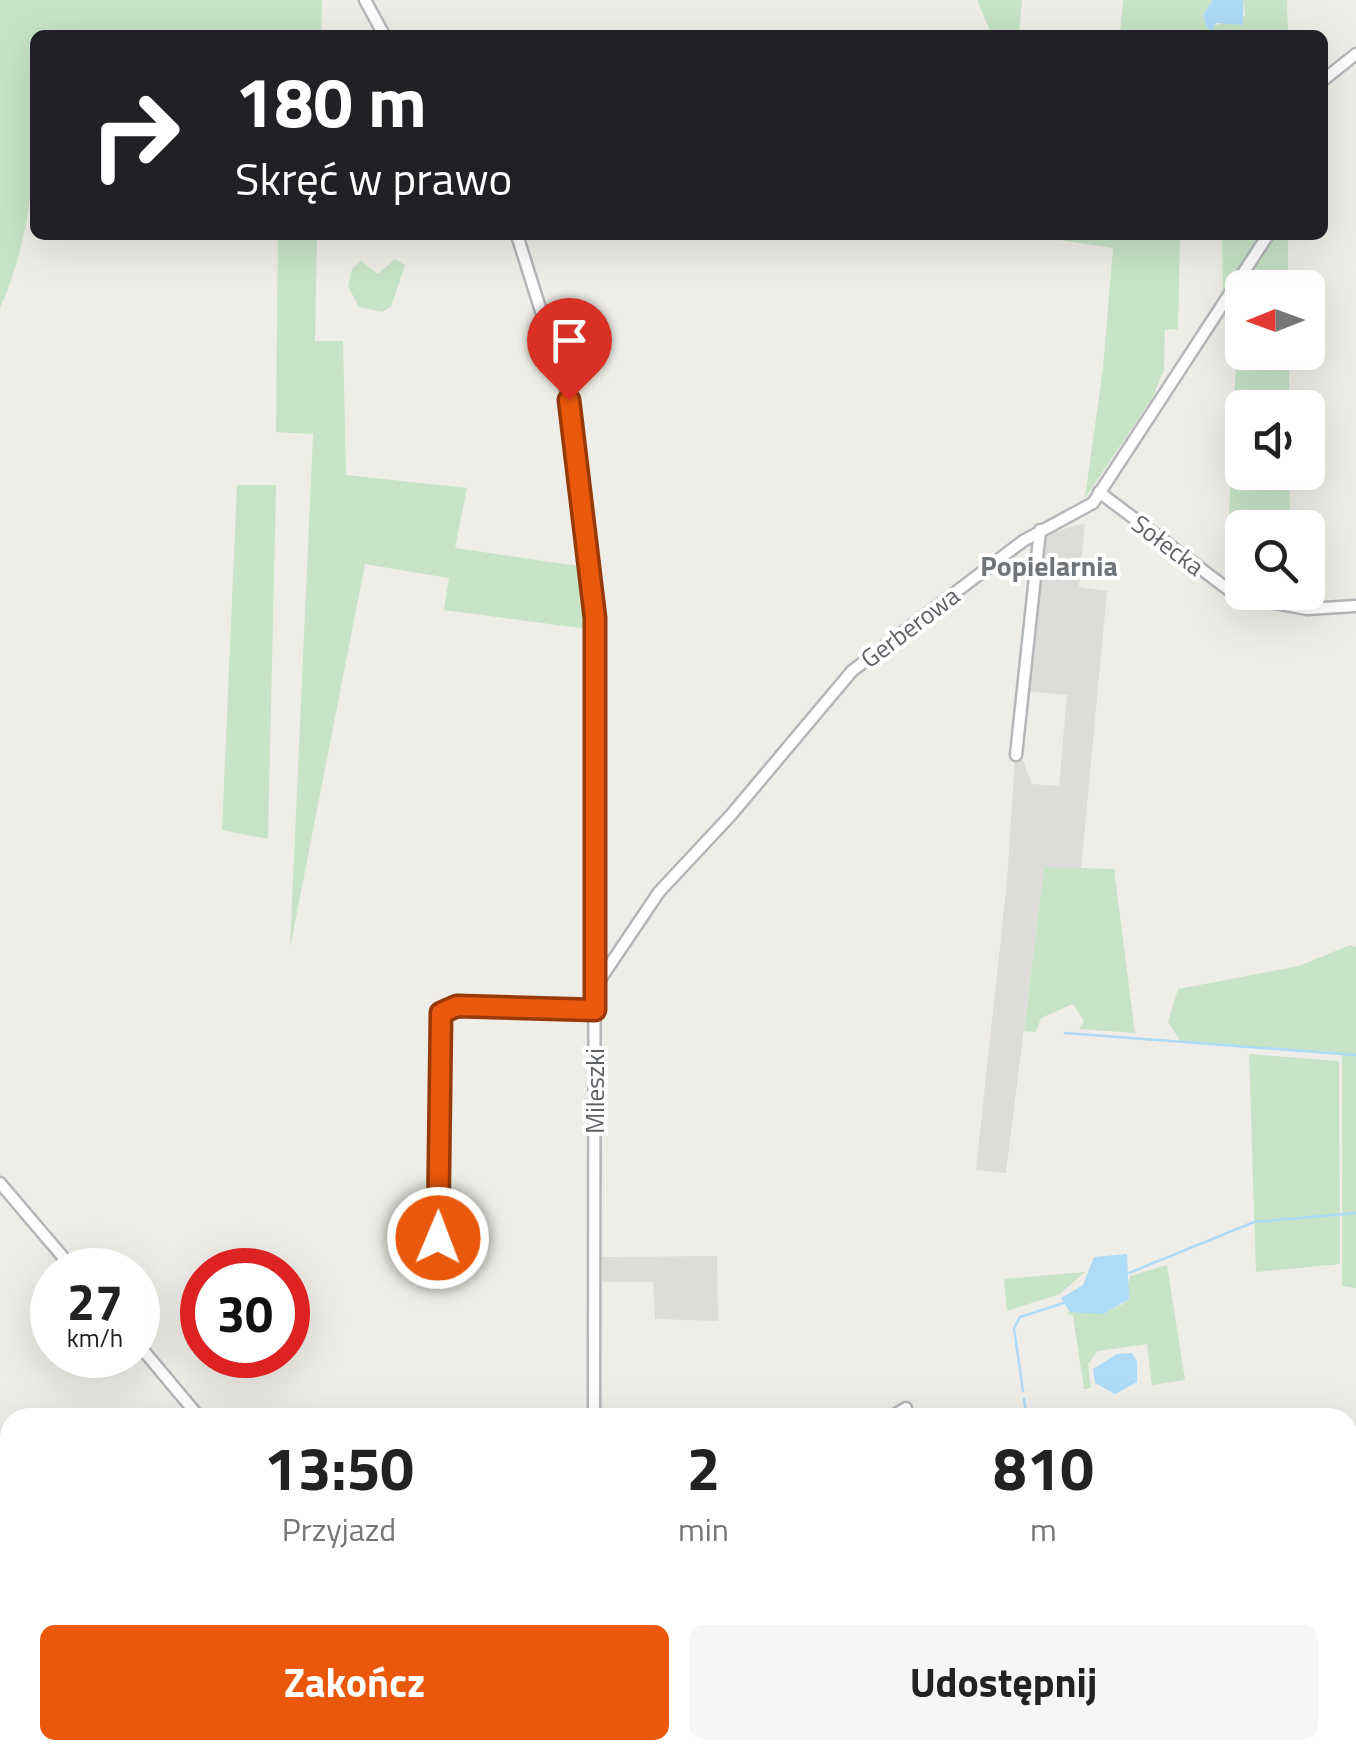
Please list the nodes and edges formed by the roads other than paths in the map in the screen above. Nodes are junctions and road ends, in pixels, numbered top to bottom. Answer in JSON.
{"nodes":[{"id":1,"x":365,"y":0,"type":"edge"},
{"id":2,"x":381,"y":30,"type":"edge"},
{"id":3,"x":1355,"y":54,"type":"edge"},
{"id":4,"x":1356,"y":72,"type":"edge"},
{"id":5,"x":1328,"y":76,"type":"edge"},
{"id":6,"x":520,"y":240,"type":"edge"},
{"id":7,"x":1265,"y":240,"type":"edge"},
{"id":8,"x":1099,"y":492,"type":"junction"},
{"id":9,"x":1040,"y":530,"type":"junction"},
{"id":10,"x":1356,"y":606,"type":"edge"},
{"id":11,"x":1016,"y":755,"type":"dead end"},
{"id":12,"x":595,"y":988,"type":"junction"},
{"id":13,"x":595,"y":1010,"type":"junction"},
{"id":14,"x":0,"y":1184,"type":"edge"},
{"id":15,"x":438,"y":1238,"type":"dead end"},
{"id":16,"x":55,"y":1248,"type":"edge"},
{"id":17,"x":160,"y":1370,"type":"edge"},
{"id":18,"x":192,"y":1408,"type":"edge"},
{"id":19,"x":594,"y":1408,"type":"edge"}],
"edges":[{"from":1,"to":2,"type":"street"},
{"from":3,"to":4,"type":"street"},
{"from":3,"to":5,"type":"street"},
{"from":6,"to":12,"type":"street","name":"Mileszki"},
{"from":7,"to":8,"type":"street","name":"Gerberowa"},
{"from":8,"to":9,"type":"street","name":"Gerberowa"},
{"from":8,"to":10,"type":"street","name":"Sołecka"},
{"from":9,"to":11,"type":"street"},
{"from":9,"to":12,"type":"street","name":"Gerberowa"},
{"from":12,"to":13,"type":"street","name":"Mileszki"},
{"from":13,"to":15,"type":"street"},
{"from":13,"to":19,"type":"street","name":"Mileszki"},
{"from":14,"to":16,"type":"street"},
{"from":17,"to":18,"type":"street"}]}
